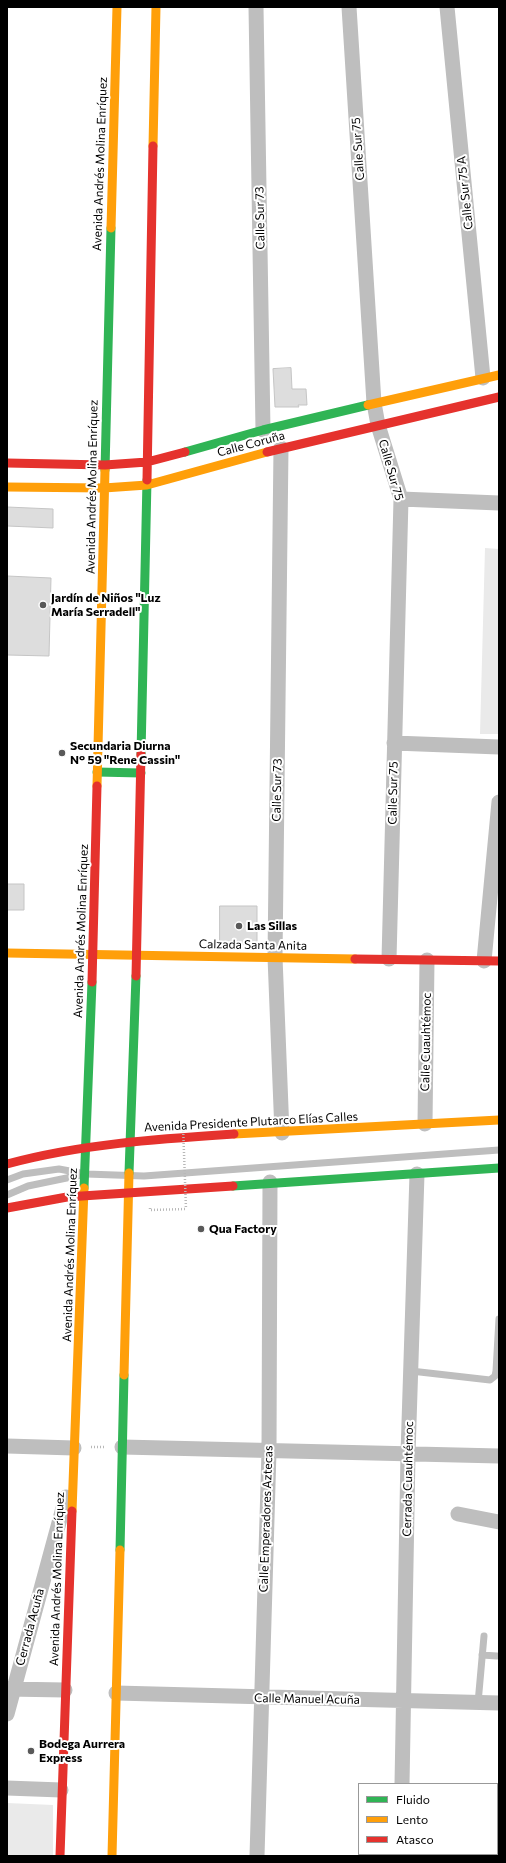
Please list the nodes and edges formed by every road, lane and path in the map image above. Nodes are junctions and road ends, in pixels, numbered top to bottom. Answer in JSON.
{"nodes":[{"id":1,"x":117,"y":7,"type":"edge"},
{"id":2,"x":156,"y":7,"type":"edge"},
{"id":3,"x":256,"y":7,"type":"edge"},
{"id":4,"x":349,"y":7,"type":"edge"},
{"id":5,"x":447,"y":7,"type":"edge"},
{"id":6,"x":499,"y":375,"type":"edge"},
{"id":7,"x":483,"y":378,"type":"junction"},
{"id":8,"x":499,"y":397,"type":"edge"},
{"id":9,"x":374,"y":403,"type":"junction"},
{"id":10,"x":378,"y":425,"type":"junction"},
{"id":11,"x":263,"y":430,"type":"junction"},
{"id":12,"x":281,"y":448,"type":"junction"},
{"id":13,"x":147,"y":462,"type":"junction"},
{"id":14,"x":7,"y":463,"type":"edge"},
{"id":15,"x":105,"y":465,"type":"junction"},
{"id":16,"x":147,"y":485,"type":"junction"},
{"id":17,"x":7,"y":487,"type":"edge"},
{"id":18,"x":104,"y":488,"type":"junction"},
{"id":19,"x":401,"y":499,"type":"junction"},
{"id":20,"x":499,"y":503,"type":"edge"},
{"id":21,"x":394,"y":743,"type":"junction"},
{"id":22,"x":499,"y":747,"type":"edge"},
{"id":23,"x":97,"y":772,"type":"junction"},
{"id":24,"x":141,"y":773,"type":"junction"},
{"id":25,"x":499,"y":802,"type":"edge"},
{"id":26,"x":7,"y":953,"type":"edge"},
{"id":27,"x":93,"y":954,"type":"junction"},
{"id":28,"x":137,"y":955,"type":"junction"},
{"id":29,"x":275,"y":957,"type":"junction"},
{"id":30,"x":389,"y":959,"type":"junction"},
{"id":31,"x":427,"y":960,"type":"junction"},
{"id":32,"x":492,"y":961,"type":"edge"},
{"id":33,"x":499,"y":1120,"type":"edge"},
{"id":34,"x":425,"y":1124,"type":"junction"},
{"id":35,"x":183,"y":1125,"type":"dead end"},
{"id":36,"x":282,"y":1132,"type":"junction"},
{"id":37,"x":130,"y":1142,"type":"junction"},
{"id":38,"x":86,"y":1147,"type":"junction"},
{"id":39,"x":499,"y":1150,"type":"edge"},
{"id":40,"x":7,"y":1164,"type":"edge"},
{"id":41,"x":499,"y":1168,"type":"edge"},
{"id":42,"x":86,"y":1174,"type":"junction"},
{"id":43,"x":416,"y":1174,"type":"junction"},
{"id":44,"x":129,"y":1175,"type":"junction"},
{"id":45,"x":7,"y":1180,"type":"edge"},
{"id":46,"x":270,"y":1182,"type":"junction"},
{"id":47,"x":129,"y":1193,"type":"junction"},
{"id":48,"x":7,"y":1194,"type":"edge"},
{"id":49,"x":85,"y":1196,"type":"junction"},
{"id":50,"x":7,"y":1208,"type":"edge"},
{"id":51,"x":150,"y":1210,"type":"dead end"},
{"id":52,"x":499,"y":1319,"type":"edge"},
{"id":53,"x":498,"y":1348,"type":"edge"},
{"id":54,"x":411,"y":1371,"type":"junction"},
{"id":55,"x":7,"y":1446,"type":"edge"},
{"id":56,"x":122,"y":1447,"type":"junction"},
{"id":57,"x":74,"y":1448,"type":"junction"},
{"id":58,"x":269,"y":1451,"type":"junction"},
{"id":59,"x":408,"y":1454,"type":"junction"},
{"id":60,"x":499,"y":1456,"type":"edge"},
{"id":61,"x":73,"y":1470,"type":"junction"},
{"id":62,"x":458,"y":1514,"type":"dead end"},
{"id":63,"x":499,"y":1522,"type":"edge"},
{"id":64,"x":484,"y":1636,"type":"dead end"},
{"id":65,"x":482,"y":1655,"type":"junction"},
{"id":66,"x":497,"y":1656,"type":"dead end"},
{"id":67,"x":10,"y":1689,"type":"edge"},
{"id":68,"x":65,"y":1690,"type":"junction"},
{"id":69,"x":116,"y":1693,"type":"junction"},
{"id":70,"x":260,"y":1698,"type":"junction"},
{"id":71,"x":403,"y":1701,"type":"junction"},
{"id":72,"x":478,"y":1703,"type":"junction"},
{"id":73,"x":499,"y":1703,"type":"edge"},
{"id":74,"x":7,"y":1714,"type":"edge"},
{"id":75,"x":402,"y":1783,"type":"edge"},
{"id":76,"x":7,"y":1788,"type":"edge"},
{"id":77,"x":61,"y":1790,"type":"junction"},
{"id":78,"x":60,"y":1856,"type":"edge"},
{"id":79,"x":112,"y":1856,"type":"edge"},
{"id":80,"x":257,"y":1856,"type":"edge"}],
"edges":[{"from":1,"to":15,"type":"main road","name":"Avenida Andrés Molina Enríquez"},
{"from":2,"to":13,"type":"main road"},
{"from":3,"to":11,"type":"street","name":"Calle Sur 73"},
{"from":4,"to":9,"type":"street","name":"Calle Sur 75"},
{"from":5,"to":7,"type":"street","name":"Calle Sur 75 A"},
{"from":6,"to":7,"type":"main road","name":"Calle Coruña"},
{"from":7,"to":9,"type":"main road","name":"Calle Coruña"},
{"from":8,"to":10,"type":"main road","name":"Calle Coruña"},
{"from":9,"to":10,"type":"street","name":"Calle Sur 75"},
{"from":9,"to":11,"type":"main road","name":"Calle Coruña"},
{"from":10,"to":12,"type":"main road","name":"Calle Coruña"},
{"from":10,"to":19,"type":"street","name":"Calle Sur 75"},
{"from":11,"to":13,"type":"main road","name":"Calle Coruña"},
{"from":12,"to":16,"type":"main road","name":"Calle Coruña"},
{"from":12,"to":29,"type":"street","name":"Calle Sur 73"},
{"from":13,"to":15,"type":"main road","name":"Calle Coruña"},
{"from":13,"to":16,"type":"main road"},
{"from":14,"to":15,"type":"main road","name":"Calle Coruña"},
{"from":15,"to":18,"type":"main road","name":"Avenida Andrés Molina Enríquez"},
{"from":16,"to":18,"type":"main road","name":"Calle Coruña"},
{"from":16,"to":24,"type":"main road"},
{"from":17,"to":18,"type":"main road","name":"Calle Coruña"},
{"from":18,"to":23,"type":"main road","name":"Avenida Andrés Molina Enríquez"},
{"from":19,"to":20,"type":"street"},
{"from":19,"to":21,"type":"street","name":"Calle Sur 75"},
{"from":21,"to":22,"type":"street"},
{"from":21,"to":30,"type":"street","name":"Calle Sur 75"},
{"from":23,"to":24,"type":"main road"},
{"from":23,"to":27,"type":"main road","name":"Avenida Andrés Molina Enríquez"},
{"from":24,"to":28,"type":"main road"},
{"from":25,"to":32,"type":"street"},
{"from":26,"to":27,"type":"main road","name":"Calzada Santa Anita"},
{"from":27,"to":28,"type":"main road","name":"Calzada Santa Anita"},
{"from":27,"to":38,"type":"main road","name":"Avenida Andrés Molina Enríquez"},
{"from":28,"to":29,"type":"main road","name":"Calzada Santa Anita"},
{"from":28,"to":37,"type":"main road"},
{"from":29,"to":30,"type":"main road","name":"Calzada Santa Anita"},
{"from":29,"to":36,"type":"street","name":"Calle Sur 73"},
{"from":30,"to":31,"type":"main road","name":"Calzada Santa Anita"},
{"from":31,"to":32,"type":"main road","name":"Calzada Santa Anita"},
{"from":31,"to":34,"type":"street","name":"Calle Cuauhtémoc"},
{"from":33,"to":34,"type":"main road","name":"Avenida Presidente Plutarco Elías Calles"},
{"from":34,"to":36,"type":"main road","name":"Avenida Presidente Plutarco Elías Calles"},
{"from":35,"to":51,"type":"path","bridge":true},
{"from":36,"to":37,"type":"main road","name":"Avenida Presidente Plutarco Elías Calles"},
{"from":37,"to":38,"type":"main road","name":"Avenida Presidente Plutarco Elías Calles"},
{"from":37,"to":44,"type":"main road"},
{"from":38,"to":40,"type":"main road","name":"Avenida Presidente Plutarco Elías Calles"},
{"from":38,"to":42,"type":"main road","name":"Avenida Andrés Molina Enríquez"},
{"from":39,"to":44,"type":"lane"},
{"from":41,"to":43,"type":"main road"},
{"from":42,"to":44,"type":"lane"},
{"from":42,"to":45,"type":"lane"},
{"from":42,"to":48,"type":"lane"},
{"from":42,"to":49,"type":"main road","name":"Avenida Andrés Molina Enríquez"},
{"from":43,"to":46,"type":"main road"},
{"from":43,"to":54,"type":"street","name":"Cerrada Cuauhtémoc"},
{"from":44,"to":47,"type":"main road"},
{"from":46,"to":47,"type":"main road"},
{"from":46,"to":58,"type":"street","name":"Calle Emperadores Aztecas"},
{"from":47,"to":49,"type":"main road"},
{"from":47,"to":56,"type":"main road"},
{"from":49,"to":50,"type":"main road"},
{"from":49,"to":57,"type":"main road","name":"Avenida Andrés Molina Enríquez"},
{"from":52,"to":53,"type":"lane"},
{"from":53,"to":54,"type":"lane"},
{"from":54,"to":59,"type":"street","name":"Cerrada Cuauhtémoc"},
{"from":55,"to":57,"type":"street"},
{"from":56,"to":57,"type":"path"},
{"from":56,"to":58,"type":"street"},
{"from":56,"to":69,"type":"main road"},
{"from":57,"to":61,"type":"main road","name":"Avenida Andrés Molina Enríquez"},
{"from":58,"to":59,"type":"street"},
{"from":58,"to":70,"type":"street","name":"Calle Emperadores Aztecas"},
{"from":59,"to":60,"type":"street"},
{"from":59,"to":71,"type":"street","name":"Cerrada Cuauhtémoc"},
{"from":61,"to":67,"type":"street","name":"Cerrada Acuña"},
{"from":61,"to":68,"type":"main road","name":"Avenida Andrés Molina Enríquez"},
{"from":62,"to":63,"type":"street"},
{"from":64,"to":65,"type":"lane"},
{"from":65,"to":66,"type":"lane"},
{"from":65,"to":72,"type":"lane"},
{"from":67,"to":68,"type":"street"},
{"from":67,"to":74,"type":"street","name":"Cerrada Acuña"},
{"from":68,"to":77,"type":"main road","name":"Avenida Andrés Molina Enríquez"},
{"from":69,"to":70,"type":"street","name":"Calle Manuel Acuña"},
{"from":69,"to":79,"type":"main road"},
{"from":70,"to":71,"type":"street","name":"Calle Manuel Acuña"},
{"from":70,"to":80,"type":"street","name":"Calle Emperadores Aztecas"},
{"from":71,"to":72,"type":"street","name":"Calle Manuel Acuña"},
{"from":71,"to":75,"type":"street","name":"Cerrada Cuauhtémoc"},
{"from":72,"to":73,"type":"street","name":"Calle Manuel Acuña"},
{"from":76,"to":77,"type":"street"},
{"from":77,"to":78,"type":"main road","name":"Avenida Andrés Molina Enríquez"}]}
